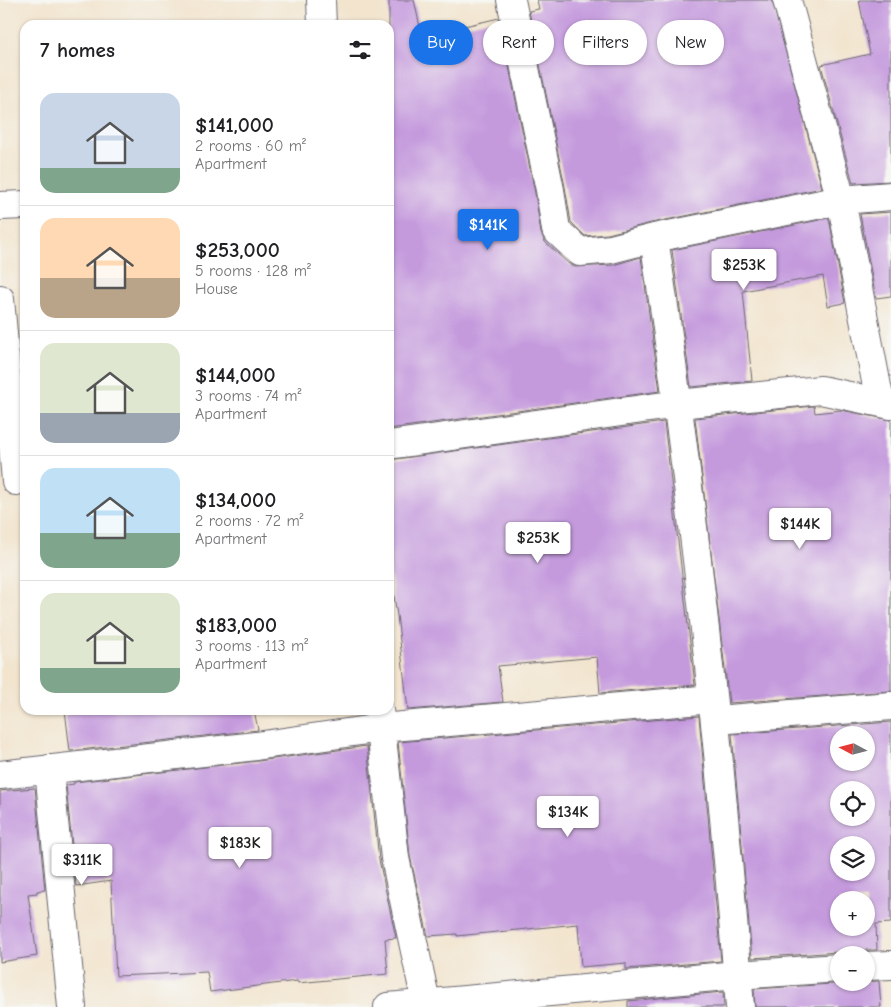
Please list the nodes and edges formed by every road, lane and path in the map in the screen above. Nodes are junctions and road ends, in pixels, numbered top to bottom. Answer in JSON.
{"nodes":[{"id":1,"x":321,"y":0,"type":"edge"},
{"id":2,"x":511,"y":0,"type":"edge"},
{"id":3,"x":787,"y":0,"type":"edge"},
{"id":4,"x":322,"y":20,"type":"edge"},
{"id":5,"x":891,"y":196,"type":"edge"},
{"id":6,"x":841,"y":200,"type":"junction"},
{"id":7,"x":20,"y":205,"type":"edge"},
{"id":8,"x":0,"y":206,"type":"edge"},
{"id":9,"x":654,"y":238,"type":"junction"},
{"id":10,"x":0,"y":299,"type":"edge"},
{"id":11,"x":885,"y":403,"type":"edge"},
{"id":12,"x":678,"y":404,"type":"junction"},
{"id":13,"x":394,"y":444,"type":"edge"},
{"id":14,"x":14,"y":482,"type":"edge"},
{"id":15,"x":891,"y":706,"type":"edge"},
{"id":16,"x":714,"y":710,"type":"junction"},
{"id":17,"x":380,"y":719,"type":"edge"},
{"id":18,"x":49,"y":769,"type":"junction"},
{"id":19,"x":0,"y":775,"type":"edge"},
{"id":20,"x":891,"y":965,"type":"edge"},
{"id":21,"x":875,"y":966,"type":"edge"},
{"id":22,"x":830,"y":969,"type":"edge"},
{"id":23,"x":738,"y":975,"type":"junction"},
{"id":24,"x":426,"y":1005,"type":"edge"},
{"id":25,"x":72,"y":1007,"type":"edge"},
{"id":26,"x":388,"y":1007,"type":"edge"},
{"id":27,"x":740,"y":1007,"type":"edge"}],
"edges":[{"from":1,"to":4,"type":"street"},
{"from":2,"to":9,"type":"street"},
{"from":3,"to":6,"type":"street"},
{"from":5,"to":6,"type":"street"},
{"from":6,"to":9,"type":"street"},
{"from":6,"to":11,"type":"street"},
{"from":7,"to":8,"type":"street"},
{"from":9,"to":12,"type":"street"},
{"from":10,"to":14,"type":"street"},
{"from":11,"to":12,"type":"street"},
{"from":12,"to":13,"type":"street"},
{"from":12,"to":16,"type":"street"},
{"from":15,"to":16,"type":"street"},
{"from":16,"to":17,"type":"street"},
{"from":16,"to":23,"type":"street"},
{"from":17,"to":18,"type":"street"},
{"from":17,"to":24,"type":"street"},
{"from":18,"to":19,"type":"street"},
{"from":18,"to":25,"type":"street"},
{"from":20,"to":21,"type":"street"},
{"from":22,"to":23,"type":"street"},
{"from":23,"to":24,"type":"street"},
{"from":23,"to":27,"type":"street"},
{"from":24,"to":26,"type":"street"}]}
